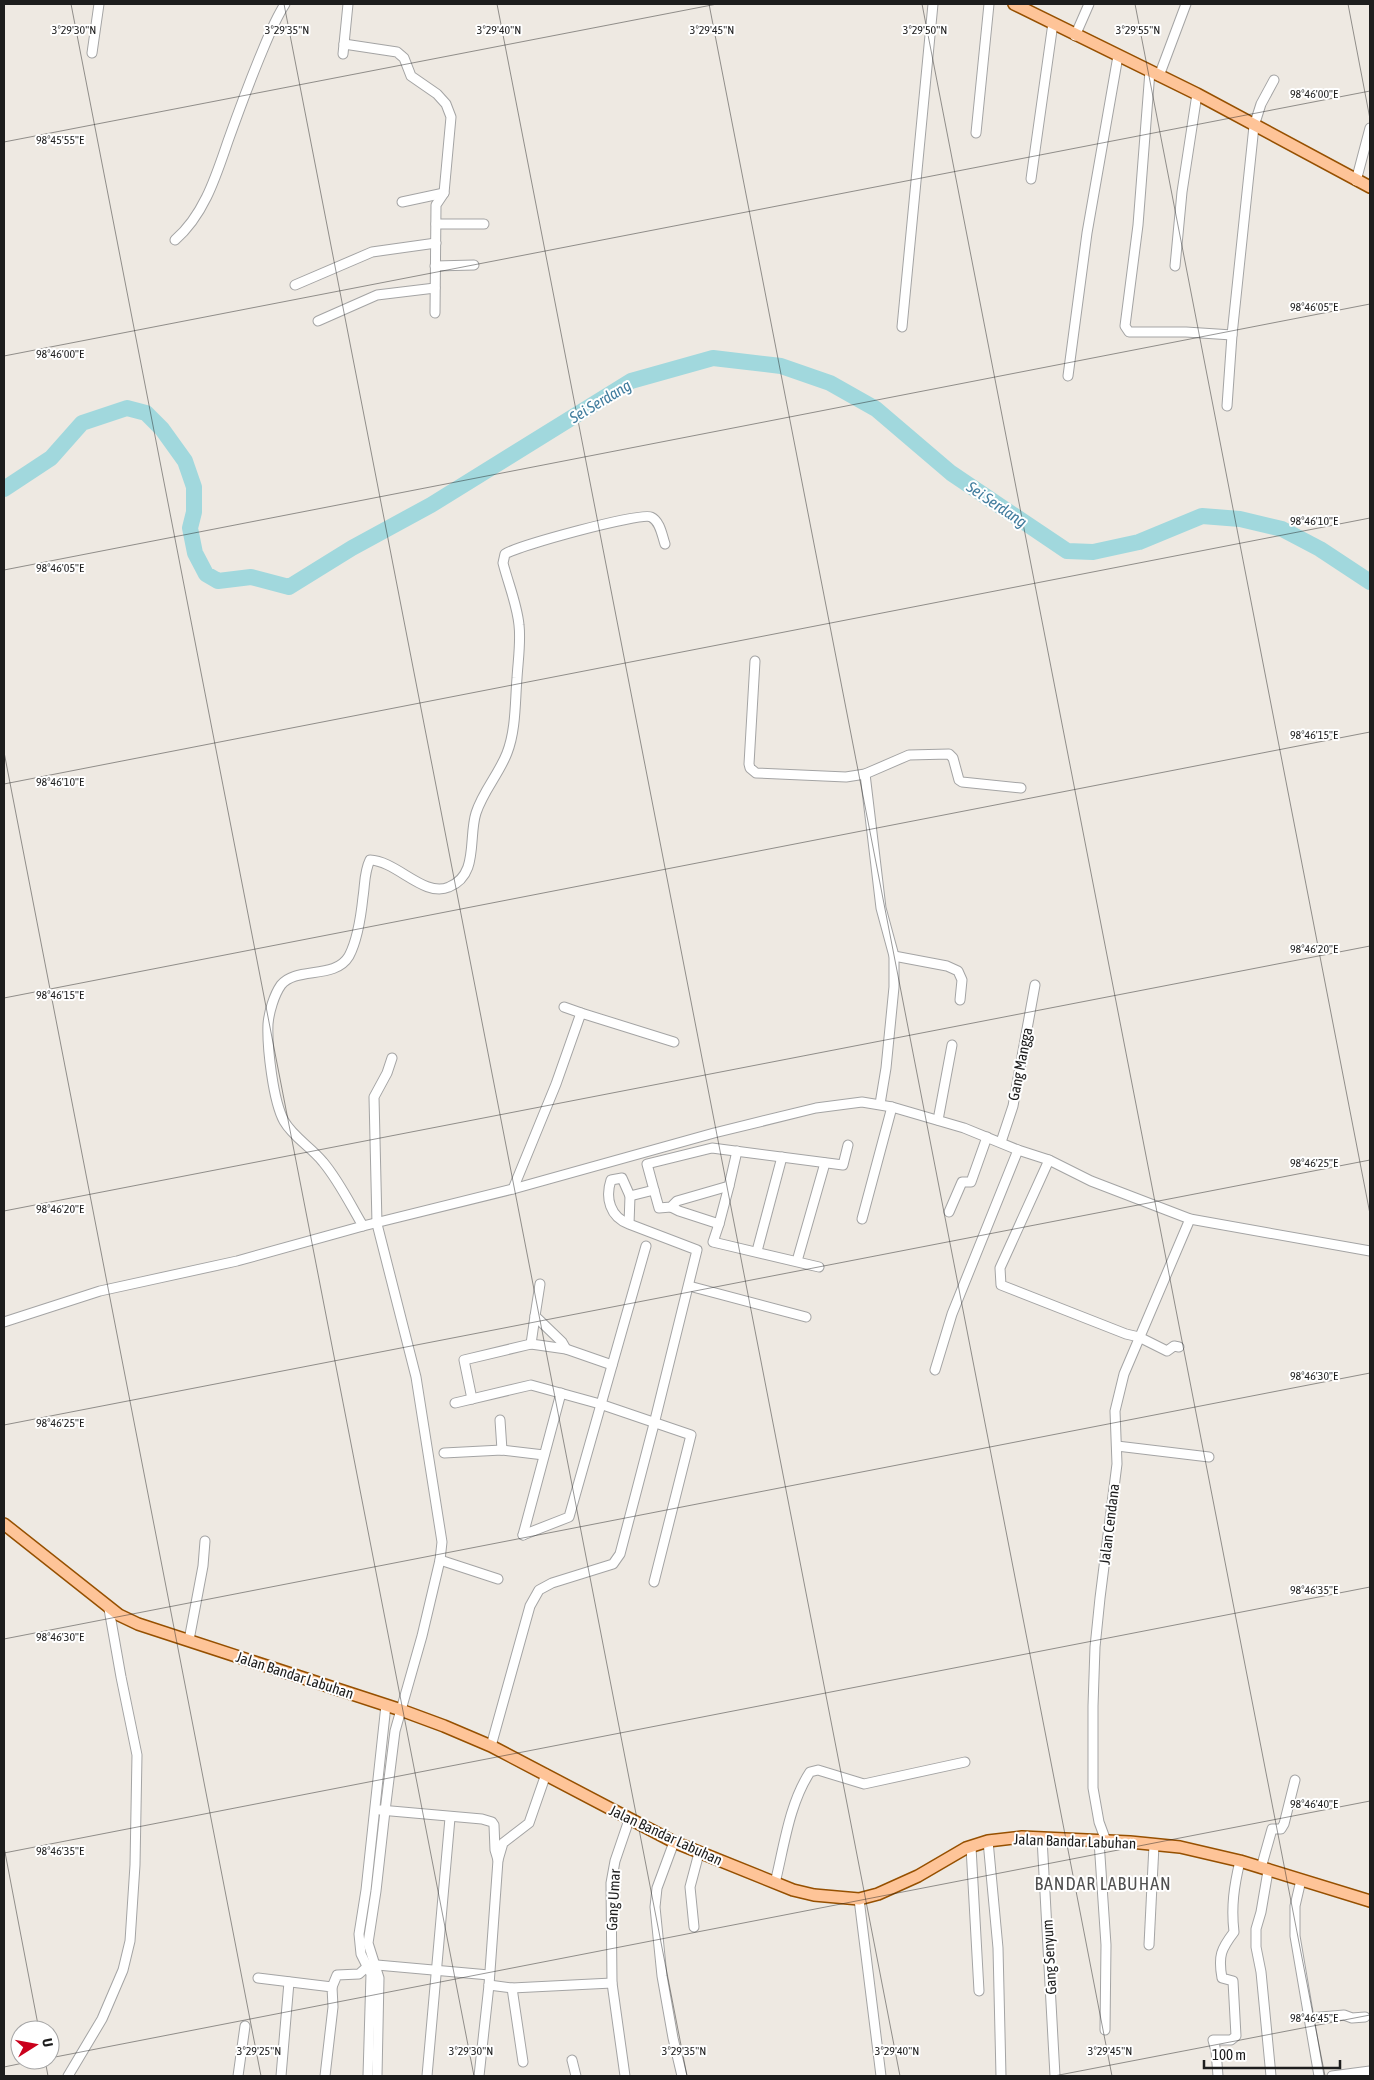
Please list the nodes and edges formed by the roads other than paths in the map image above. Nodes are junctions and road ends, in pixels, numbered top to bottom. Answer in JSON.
{"nodes":[{"id":1,"x":99,"y":4,"type":"edge"},
{"id":2,"x":285,"y":4,"type":"edge"},
{"id":3,"x":348,"y":4,"type":"edge"},
{"id":4,"x":933,"y":4,"type":"edge"},
{"id":5,"x":989,"y":4,"type":"edge"},
{"id":6,"x":1014,"y":4,"type":"edge"},
{"id":7,"x":1089,"y":4,"type":"edge"},
{"id":8,"x":1186,"y":4,"type":"edge"},
{"id":9,"x":1053,"y":23,"type":"junction"},
{"id":10,"x":1075,"y":36,"type":"junction"},
{"id":11,"x":344,"y":44,"type":"junction"},
{"id":12,"x":92,"y":53,"type":"dead end"},
{"id":13,"x":343,"y":54,"type":"dead end"},
{"id":14,"x":1118,"y":56,"type":"junction"},
{"id":15,"x":1154,"y":74,"type":"junction"},
{"id":16,"x":1274,"y":80,"type":"dead end"},
{"id":17,"x":1197,"y":94,"type":"junction"},
{"id":18,"x":1254,"y":126,"type":"junction"},
{"id":19,"x":1370,"y":128,"type":"edge"},
{"id":20,"x":976,"y":133,"type":"dead end"},
{"id":21,"x":1030,"y":179,"type":"dead end"},
{"id":22,"x":1356,"y":181,"type":"junction"},
{"id":23,"x":1370,"y":188,"type":"edge"},
{"id":24,"x":444,"y":193,"type":"junction"},
{"id":25,"x":402,"y":202,"type":"dead end"},
{"id":26,"x":436,"y":224,"type":"junction"},
{"id":27,"x":484,"y":224,"type":"dead end"},
{"id":28,"x":174,"y":240,"type":"dead end"},
{"id":29,"x":436,"y":243,"type":"junction"},
{"id":30,"x":474,"y":265,"type":"dead end"},
{"id":31,"x":435,"y":266,"type":"junction"},
{"id":32,"x":1175,"y":266,"type":"dead end"},
{"id":33,"x":295,"y":285,"type":"dead end"},
{"id":34,"x":435,"y":288,"type":"junction"},
{"id":35,"x":435,"y":313,"type":"dead end"},
{"id":36,"x":318,"y":321,"type":"dead end"},
{"id":37,"x":902,"y":327,"type":"dead end"},
{"id":38,"x":1232,"y":335,"type":"junction"},
{"id":39,"x":1068,"y":376,"type":"dead end"},
{"id":40,"x":1227,"y":406,"type":"dead end"},
{"id":41,"x":665,"y":544,"type":"dead end"},
{"id":42,"x":755,"y":660,"type":"dead end"},
{"id":43,"x":865,"y":774,"type":"junction"},
{"id":44,"x":1021,"y":788,"type":"dead end"},
{"id":45,"x":894,"y":956,"type":"junction"},
{"id":46,"x":1035,"y":985,"type":"dead end"},
{"id":47,"x":960,"y":1000,"type":"dead end"},
{"id":48,"x":564,"y":1008,"type":"dead end"},
{"id":49,"x":581,"y":1013,"type":"junction"},
{"id":50,"x":674,"y":1042,"type":"dead end"},
{"id":51,"x":952,"y":1045,"type":"dead end"},
{"id":52,"x":392,"y":1058,"type":"dead end"},
{"id":53,"x":880,"y":1104,"type":"junction"},
{"id":54,"x":892,"y":1107,"type":"junction"},
{"id":55,"x":938,"y":1120,"type":"junction"},
{"id":56,"x":987,"y":1137,"type":"junction"},
{"id":57,"x":1001,"y":1142,"type":"junction"},
{"id":58,"x":848,"y":1145,"type":"dead end"},
{"id":59,"x":1018,"y":1150,"type":"junction"},
{"id":60,"x":737,"y":1151,"type":"junction"},
{"id":61,"x":782,"y":1157,"type":"junction"},
{"id":62,"x":618,"y":1160,"type":"junction"},
{"id":63,"x":1049,"y":1160,"type":"junction"},
{"id":64,"x":607,"y":1163,"type":"junction"},
{"id":65,"x":824,"y":1163,"type":"junction"},
{"id":66,"x":622,"y":1178,"type":"junction"},
{"id":67,"x":611,"y":1180,"type":"junction"},
{"id":68,"x":729,"y":1186,"type":"junction"},
{"id":69,"x":513,"y":1189,"type":"junction"},
{"id":70,"x":654,"y":1190,"type":"junction"},
{"id":71,"x":630,"y":1196,"type":"junction"},
{"id":72,"x":671,"y":1207,"type":"junction"},
{"id":73,"x":949,"y":1212,"type":"dead end"},
{"id":74,"x":1190,"y":1218,"type":"junction"},
{"id":75,"x":862,"y":1219,"type":"dead end"},
{"id":76,"x":377,"y":1224,"type":"junction"},
{"id":77,"x":629,"y":1224,"type":"junction"},
{"id":78,"x":719,"y":1224,"type":"junction"},
{"id":79,"x":362,"y":1226,"type":"junction"},
{"id":80,"x":646,"y":1246,"type":"dead end"},
{"id":81,"x":1370,"y":1251,"type":"edge"},
{"id":82,"x":757,"y":1252,"type":"junction"},
{"id":83,"x":797,"y":1261,"type":"junction"},
{"id":84,"x":819,"y":1268,"type":"dead end"},
{"id":85,"x":540,"y":1284,"type":"dead end"},
{"id":86,"x":689,"y":1286,"type":"junction"},
{"id":87,"x":535,"y":1316,"type":"junction"},
{"id":88,"x":806,"y":1317,"type":"dead end"},
{"id":89,"x":4,"y":1322,"type":"edge"},
{"id":90,"x":1139,"y":1337,"type":"junction"},
{"id":91,"x":530,"y":1344,"type":"junction"},
{"id":92,"x":1179,"y":1347,"type":"dead end"},
{"id":93,"x":566,"y":1349,"type":"junction"},
{"id":94,"x":612,"y":1365,"type":"junction"},
{"id":95,"x":935,"y":1370,"type":"dead end"},
{"id":96,"x":561,"y":1394,"type":"junction"},
{"id":97,"x":472,"y":1399,"type":"junction"},
{"id":98,"x":456,"y":1403,"type":"dead end"},
{"id":99,"x":600,"y":1404,"type":"junction"},
{"id":100,"x":500,"y":1420,"type":"dead end"},
{"id":101,"x":654,"y":1424,"type":"junction"},
{"id":102,"x":1117,"y":1446,"type":"junction"},
{"id":103,"x":502,"y":1450,"type":"junction"},
{"id":104,"x":444,"y":1453,"type":"dead end"},
{"id":105,"x":544,"y":1455,"type":"junction"},
{"id":106,"x":1209,"y":1457,"type":"dead end"},
{"id":107,"x":4,"y":1524,"type":"edge"},
{"id":108,"x":205,"y":1541,"type":"dead end"},
{"id":109,"x":440,"y":1560,"type":"junction"},
{"id":110,"x":498,"y":1579,"type":"dead end"},
{"id":111,"x":654,"y":1582,"type":"dead end"},
{"id":112,"x":109,"y":1608,"type":"junction"},
{"id":113,"x":189,"y":1640,"type":"junction"},
{"id":114,"x":386,"y":1705,"type":"junction"},
{"id":115,"x":401,"y":1710,"type":"junction"},
{"id":116,"x":492,"y":1746,"type":"junction"},
{"id":117,"x":381,"y":1756,"type":"junction"},
{"id":118,"x":392,"y":1758,"type":"junction"},
{"id":119,"x":965,"y":1762,"type":"dead end"},
{"id":120,"x":546,"y":1774,"type":"junction"},
{"id":121,"x":1295,"y":1780,"type":"dead end"},
{"id":122,"x":374,"y":1810,"type":"junction"},
{"id":123,"x":384,"y":1811,"type":"junction"},
{"id":124,"x":450,"y":1818,"type":"junction"},
{"id":125,"x":628,"y":1820,"type":"junction"},
{"id":126,"x":1042,"y":1838,"type":"junction"},
{"id":127,"x":988,"y":1841,"type":"junction"},
{"id":128,"x":1103,"y":1841,"type":"junction"},
{"id":129,"x":674,"y":1842,"type":"junction"},
{"id":130,"x":1154,"y":1845,"type":"junction"},
{"id":131,"x":971,"y":1847,"type":"junction"},
{"id":132,"x":699,"y":1853,"type":"junction"},
{"id":133,"x":498,"y":1860,"type":"junction"},
{"id":134,"x":1240,"y":1861,"type":"junction"},
{"id":135,"x":1264,"y":1870,"type":"junction"},
{"id":136,"x":1301,"y":1880,"type":"junction"},
{"id":137,"x":775,"y":1883,"type":"junction"},
{"id":138,"x":859,"y":1899,"type":"junction"},
{"id":139,"x":1370,"y":1901,"type":"edge"},
{"id":140,"x":694,"y":1927,"type":"dead end"},
{"id":141,"x":1150,"y":1945,"type":"dead end"},
{"id":142,"x":372,"y":1966,"type":"junction"},
{"id":143,"x":437,"y":1971,"type":"junction"},
{"id":144,"x":489,"y":1975,"type":"junction"},
{"id":145,"x":258,"y":1978,"type":"dead end"},
{"id":146,"x":375,"y":1978,"type":"junction"},
{"id":147,"x":289,"y":1982,"type":"junction"},
{"id":148,"x":612,"y":1983,"type":"junction"},
{"id":149,"x":489,"y":1985,"type":"junction"},
{"id":150,"x":332,"y":1987,"type":"junction"},
{"id":151,"x":512,"y":1988,"type":"junction"},
{"id":152,"x":978,"y":1992,"type":"dead end"},
{"id":153,"x":1365,"y":2016,"type":"dead end"},
{"id":154,"x":1309,"y":2018,"type":"junction"},
{"id":155,"x":245,"y":2026,"type":"dead end"},
{"id":156,"x":1105,"y":2030,"type":"dead end"},
{"id":157,"x":572,"y":2060,"type":"dead end"},
{"id":158,"x":523,"y":2062,"type":"dead end"},
{"id":159,"x":1370,"y":2071,"type":"edge"},
{"id":160,"x":68,"y":2076,"type":"edge"},
{"id":161,"x":238,"y":2076,"type":"edge"},
{"id":162,"x":281,"y":2076,"type":"edge"},
{"id":163,"x":325,"y":2076,"type":"edge"},
{"id":164,"x":368,"y":2076,"type":"edge"},
{"id":165,"x":377,"y":2076,"type":"edge"},
{"id":166,"x":427,"y":2076,"type":"edge"},
{"id":167,"x":479,"y":2076,"type":"edge"},
{"id":168,"x":576,"y":2076,"type":"edge"},
{"id":169,"x":626,"y":2076,"type":"edge"},
{"id":170,"x":682,"y":2076,"type":"edge"},
{"id":171,"x":881,"y":2076,"type":"edge"},
{"id":172,"x":1002,"y":2076,"type":"edge"},
{"id":173,"x":1055,"y":2076,"type":"edge"},
{"id":174,"x":1218,"y":2076,"type":"edge"},
{"id":175,"x":1271,"y":2076,"type":"edge"},
{"id":176,"x":1319,"y":2076,"type":"edge"},
{"id":177,"x":1332,"y":2076,"type":"edge"}],
"edges":[{"from":1,"to":12,"type":"street"},
{"from":2,"to":28,"type":"street"},
{"from":3,"to":11,"type":"street"},
{"from":4,"to":37,"type":"street"},
{"from":5,"to":20,"type":"street"},
{"from":6,"to":9,"type":"main road"},
{"from":7,"to":10,"type":"street"},
{"from":8,"to":15,"type":"street"},
{"from":9,"to":10,"type":"main road"},
{"from":9,"to":21,"type":"street"},
{"from":10,"to":14,"type":"main road"},
{"from":11,"to":13,"type":"street"},
{"from":11,"to":24,"type":"street"},
{"from":14,"to":15,"type":"main road"},
{"from":14,"to":39,"type":"street"},
{"from":15,"to":17,"type":"main road"},
{"from":15,"to":38,"type":"street"},
{"from":16,"to":18,"type":"street"},
{"from":17,"to":18,"type":"main road"},
{"from":17,"to":32,"type":"street"},
{"from":18,"to":22,"type":"main road"},
{"from":18,"to":38,"type":"street"},
{"from":19,"to":22,"type":"street"},
{"from":22,"to":23,"type":"main road"},
{"from":24,"to":25,"type":"street"},
{"from":24,"to":26,"type":"street"},
{"from":26,"to":27,"type":"street"},
{"from":26,"to":29,"type":"street"},
{"from":29,"to":31,"type":"street"},
{"from":29,"to":33,"type":"street"},
{"from":30,"to":31,"type":"street"},
{"from":31,"to":34,"type":"street"},
{"from":34,"to":35,"type":"street"},
{"from":34,"to":36,"type":"street"},
{"from":38,"to":40,"type":"street"},
{"from":41,"to":79,"type":"street"},
{"from":42,"to":43,"type":"street"},
{"from":43,"to":44,"type":"street"},
{"from":43,"to":45,"type":"street"},
{"from":45,"to":47,"type":"street"},
{"from":45,"to":53,"type":"street"},
{"from":46,"to":57,"type":"street","name":"Gang Mangga"},
{"from":48,"to":49,"type":"street"},
{"from":49,"to":50,"type":"street"},
{"from":49,"to":69,"type":"street"},
{"from":51,"to":55,"type":"street"},
{"from":52,"to":76,"type":"street"},
{"from":53,"to":54,"type":"street"},
{"from":53,"to":62,"type":"street"},
{"from":54,"to":55,"type":"street"},
{"from":54,"to":75,"type":"street"},
{"from":55,"to":56,"type":"street"},
{"from":56,"to":57,"type":"street"},
{"from":56,"to":73,"type":"street"},
{"from":57,"to":59,"type":"street"},
{"from":58,"to":65,"type":"street"},
{"from":59,"to":63,"type":"street"},
{"from":59,"to":95,"type":"street"},
{"from":60,"to":61,"type":"street"},
{"from":60,"to":68,"type":"street"},
{"from":60,"to":70,"type":"street"},
{"from":61,"to":65,"type":"street"},
{"from":61,"to":82,"type":"street"},
{"from":62,"to":64,"type":"street"},
{"from":62,"to":66,"type":"street"},
{"from":63,"to":74,"type":"street"},
{"from":63,"to":90,"type":"street"},
{"from":64,"to":67,"type":"street"},
{"from":64,"to":69,"type":"street"},
{"from":65,"to":83,"type":"street"},
{"from":66,"to":67,"type":"street"},
{"from":66,"to":71,"type":"street"},
{"from":67,"to":77,"type":"street"},
{"from":68,"to":72,"type":"street"},
{"from":68,"to":78,"type":"street"},
{"from":69,"to":76,"type":"street"},
{"from":70,"to":71,"type":"street"},
{"from":70,"to":72,"type":"street"},
{"from":71,"to":77,"type":"street"},
{"from":72,"to":78,"type":"street"},
{"from":74,"to":81,"type":"street"},
{"from":74,"to":90,"type":"street","name":"Jalan Cendana"},
{"from":76,"to":79,"type":"street"},
{"from":76,"to":109,"type":"street"},
{"from":77,"to":86,"type":"street"},
{"from":78,"to":82,"type":"street"},
{"from":79,"to":89,"type":"street"},
{"from":80,"to":94,"type":"street"},
{"from":82,"to":83,"type":"street"},
{"from":83,"to":84,"type":"street"},
{"from":85,"to":87,"type":"street"},
{"from":86,"to":88,"type":"street"},
{"from":86,"to":101,"type":"street"},
{"from":87,"to":91,"type":"street"},
{"from":87,"to":93,"type":"street"},
{"from":90,"to":92,"type":"street"},
{"from":90,"to":102,"type":"street","name":"Jalan Cendana"},
{"from":91,"to":93,"type":"street"},
{"from":91,"to":97,"type":"street"},
{"from":93,"to":94,"type":"street"},
{"from":94,"to":99,"type":"street"},
{"from":96,"to":97,"type":"street"},
{"from":96,"to":99,"type":"street"},
{"from":96,"to":105,"type":"street"},
{"from":97,"to":98,"type":"street"},
{"from":99,"to":101,"type":"street"},
{"from":99,"to":105,"type":"street"},
{"from":100,"to":103,"type":"street"},
{"from":101,"to":111,"type":"street"},
{"from":101,"to":116,"type":"street"},
{"from":102,"to":106,"type":"street"},
{"from":102,"to":128,"type":"street","name":"Jalan Cendana"},
{"from":103,"to":104,"type":"street"},
{"from":103,"to":105,"type":"street"},
{"from":107,"to":112,"type":"main road","name":"Jalan Bandar Labuhan"},
{"from":108,"to":113,"type":"street"},
{"from":109,"to":110,"type":"street"},
{"from":109,"to":115,"type":"street"},
{"from":112,"to":113,"type":"main road","name":"Jalan Bandar Labuhan"},
{"from":112,"to":160,"type":"street"},
{"from":113,"to":114,"type":"main road","name":"Jalan Bandar Labuhan"},
{"from":114,"to":115,"type":"main road","name":"Jalan Bandar Labuhan"},
{"from":114,"to":117,"type":"street"},
{"from":115,"to":116,"type":"main road","name":"Jalan Bandar Labuhan"},
{"from":115,"to":118,"type":"street"},
{"from":116,"to":120,"type":"main road","name":"Jalan Bandar Labuhan"},
{"from":117,"to":118,"type":"street"},
{"from":117,"to":122,"type":"street"},
{"from":118,"to":123,"type":"street"},
{"from":119,"to":137,"type":"street"},
{"from":120,"to":125,"type":"main road","name":"Jalan Bandar Labuhan"},
{"from":120,"to":133,"type":"street"},
{"from":121,"to":135,"type":"street"},
{"from":122,"to":123,"type":"street"},
{"from":122,"to":142,"type":"street"},
{"from":123,"to":124,"type":"street"},
{"from":123,"to":142,"type":"street"},
{"from":124,"to":133,"type":"street"},
{"from":124,"to":143,"type":"street"},
{"from":125,"to":129,"type":"main road","name":"Jalan Bandar Labuhan"},
{"from":125,"to":148,"type":"street","name":"Gang Umar"},
{"from":126,"to":127,"type":"main road","name":"Jalan Bandar Labuhan"},
{"from":126,"to":128,"type":"main road","name":"Jalan Bandar Labuhan"},
{"from":126,"to":173,"type":"street","name":"Gang Senyum"},
{"from":127,"to":131,"type":"main road","name":"Jalan Bandar Labuhan"},
{"from":127,"to":172,"type":"street"},
{"from":128,"to":130,"type":"main road","name":"Jalan Bandar Labuhan"},
{"from":128,"to":156,"type":"street","name":"Jalan Cendana"},
{"from":129,"to":132,"type":"main road","name":"Jalan Bandar Labuhan"},
{"from":129,"to":170,"type":"street"},
{"from":130,"to":134,"type":"main road","name":"Jalan Bandar Labuhan"},
{"from":130,"to":141,"type":"street"},
{"from":131,"to":138,"type":"main road","name":"Jalan Bandar Labuhan"},
{"from":131,"to":152,"type":"street"},
{"from":132,"to":137,"type":"main road","name":"Jalan Bandar Labuhan"},
{"from":132,"to":140,"type":"street"},
{"from":133,"to":144,"type":"street"},
{"from":134,"to":135,"type":"main road","name":"Jalan Bandar Labuhan"},
{"from":134,"to":174,"type":"street"},
{"from":135,"to":136,"type":"main road","name":"Jalan Bandar Labuhan"},
{"from":135,"to":175,"type":"street"},
{"from":136,"to":139,"type":"main road","name":"Jalan Bandar Labuhan"},
{"from":136,"to":154,"type":"street"},
{"from":137,"to":138,"type":"main road","name":"Jalan Bandar Labuhan"},
{"from":138,"to":171,"type":"street"},
{"from":142,"to":143,"type":"street"},
{"from":142,"to":146,"type":"street"},
{"from":142,"to":150,"type":"street"},
{"from":143,"to":144,"type":"street"},
{"from":143,"to":166,"type":"street"},
{"from":144,"to":149,"type":"street"},
{"from":145,"to":147,"type":"street"},
{"from":146,"to":164,"type":"street"},
{"from":146,"to":165,"type":"street"},
{"from":147,"to":150,"type":"street"},
{"from":147,"to":162,"type":"street"},
{"from":148,"to":151,"type":"street"},
{"from":148,"to":169,"type":"street","name":"Gang Umar"},
{"from":149,"to":151,"type":"street"},
{"from":149,"to":167,"type":"street"},
{"from":150,"to":163,"type":"street"},
{"from":151,"to":158,"type":"street"},
{"from":153,"to":154,"type":"street"},
{"from":154,"to":176,"type":"street"},
{"from":155,"to":161,"type":"street"},
{"from":157,"to":168,"type":"street"},
{"from":159,"to":177,"type":"street"}]}
